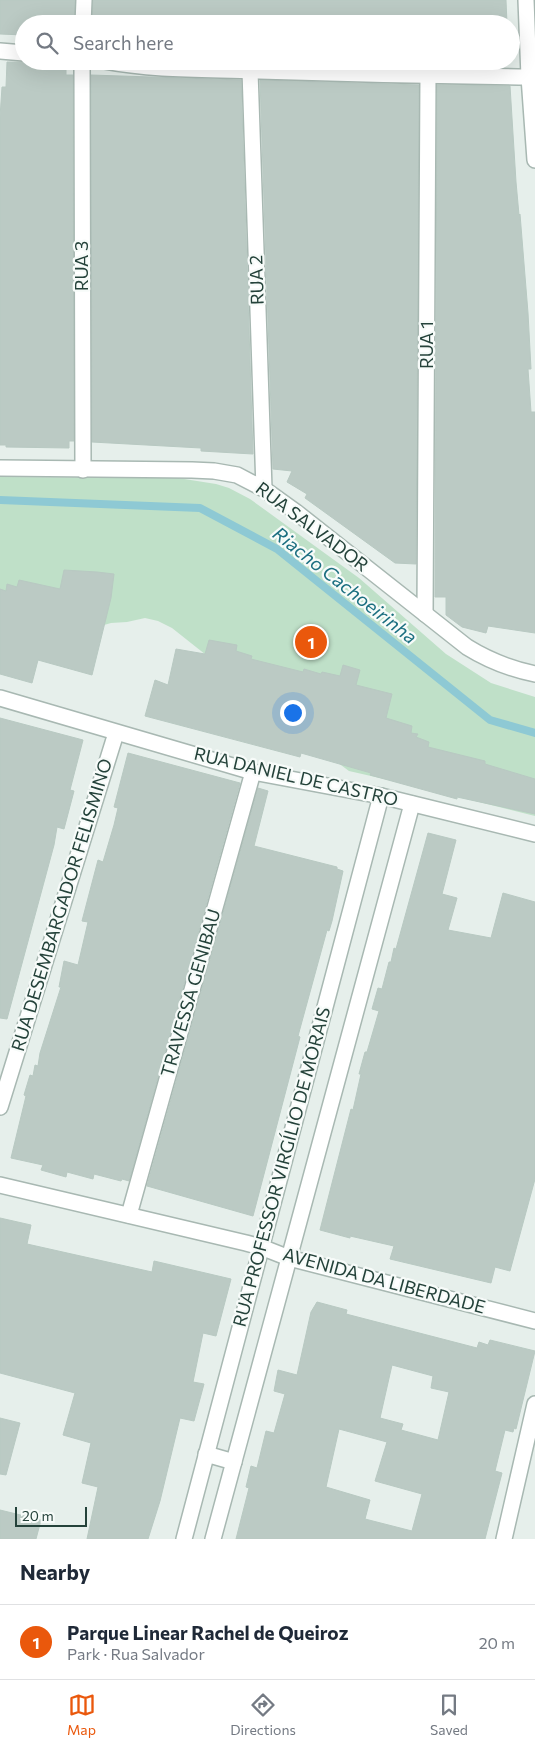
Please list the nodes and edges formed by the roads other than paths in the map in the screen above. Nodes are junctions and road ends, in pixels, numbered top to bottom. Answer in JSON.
{"nodes":[{"id":1,"x":84,"y":0,"type":"edge"},
{"id":2,"x":526,"y":0,"type":"edge"},
{"id":3,"x":83,"y":15,"type":"edge"},
{"id":4,"x":532,"y":49,"type":"edge"},
{"id":5,"x":0,"y":51,"type":"edge"},
{"id":6,"x":15,"y":52,"type":"edge"},
{"id":7,"x":82,"y":70,"type":"edge"},
{"id":8,"x":211,"y":70,"type":"edge"},
{"id":9,"x":250,"y":71,"type":"junction"},
{"id":10,"x":428,"y":76,"type":"junction"},
{"id":11,"x":529,"y":77,"type":"junction"},
{"id":12,"x":535,"y":160,"type":"edge"},
{"id":13,"x":0,"y":468,"type":"edge"},
{"id":14,"x":83,"y":470,"type":"junction"},
{"id":15,"x":264,"y":489,"type":"junction"},
{"id":16,"x":426,"y":614,"type":"junction"},
{"id":17,"x":535,"y":674,"type":"edge"},
{"id":18,"x":0,"y":698,"type":"edge"},
{"id":19,"x":116,"y":733,"type":"junction"},
{"id":20,"x":253,"y":772,"type":"junction"},
{"id":21,"x":381,"y":796,"type":"junction"},
{"id":22,"x":412,"y":804,"type":"junction"},
{"id":23,"x":535,"y":834,"type":"edge"},
{"id":24,"x":0,"y":1107,"type":"edge"},
{"id":25,"x":0,"y":1185,"type":"edge"},
{"id":26,"x":129,"y":1215,"type":"junction"},
{"id":27,"x":261,"y":1247,"type":"junction"},
{"id":28,"x":289,"y":1258,"type":"junction"},
{"id":29,"x":535,"y":1321,"type":"edge"},
{"id":30,"x":535,"y":1404,"type":"edge"},
{"id":31,"x":206,"y":1454,"type":"junction"},
{"id":32,"x":234,"y":1462,"type":"junction"},
{"id":33,"x":184,"y":1539,"type":"edge"},
{"id":34,"x":213,"y":1539,"type":"edge"},
{"id":35,"x":504,"y":1539,"type":"edge"}],
"edges":[{"from":1,"to":3,"type":"street"},
{"from":2,"to":4,"type":"street"},
{"from":4,"to":11,"type":"street"},
{"from":5,"to":6,"type":"street"},
{"from":7,"to":14,"type":"street","name":"RUA 3"},
{"from":8,"to":9,"type":"street"},
{"from":9,"to":10,"type":"street"},
{"from":9,"to":15,"type":"street","name":"RUA 2"},
{"from":10,"to":11,"type":"street"},
{"from":10,"to":16,"type":"street","name":"RUA 1"},
{"from":11,"to":12,"type":"street"},
{"from":13,"to":14,"type":"street","name":"RUA SALVADOR"},
{"from":14,"to":15,"type":"street","name":"RUA SALVADOR"},
{"from":15,"to":16,"type":"street","name":"RUA SALVADOR"},
{"from":16,"to":17,"type":"street","name":"RUA SALVADOR"},
{"from":18,"to":19,"type":"street","name":"RUA DANIEL DE CASTRO"},
{"from":19,"to":20,"type":"street","name":"RUA DANIEL DE CASTRO"},
{"from":19,"to":24,"type":"street","name":"RUA DESEMBARGADOR FELISMINO"},
{"from":20,"to":21,"type":"street","name":"RUA DANIEL DE CASTRO"},
{"from":20,"to":26,"type":"street","name":"TRAVESSA GENIBAU"},
{"from":21,"to":22,"type":"street","name":"RUA DANIEL DE CASTRO"},
{"from":21,"to":27,"type":"street","name":"RUA PROFESSOR VIRGÍLIO DE MORAIS"},
{"from":22,"to":23,"type":"street","name":"RUA DANIEL DE CASTRO"},
{"from":22,"to":28,"type":"street","name":"RUA PROFESSOR VIRGÍLIO DE MORAIS"},
{"from":25,"to":26,"type":"street","name":"AVENIDA DA LIBERDADE"},
{"from":26,"to":27,"type":"street","name":"AVENIDA DA LIBERDADE"},
{"from":27,"to":28,"type":"street","name":"AVENIDA DA LIBERDADE"},
{"from":27,"to":31,"type":"street","name":"RUA PROFESSOR VIRGÍLIO DE MORAIS"},
{"from":28,"to":29,"type":"street","name":"AVENIDA DA LIBERDADE"},
{"from":28,"to":32,"type":"street","name":"RUA PROFESSOR VIRGÍLIO DE MORAIS"},
{"from":30,"to":35,"type":"street"},
{"from":31,"to":32,"type":"street"},
{"from":31,"to":33,"type":"street","name":"RUA PROFESSOR VIRGÍLIO DE MORAIS"},
{"from":32,"to":34,"type":"street","name":"RUA PROFESSOR VIRGÍLIO DE MORAIS"}]}
